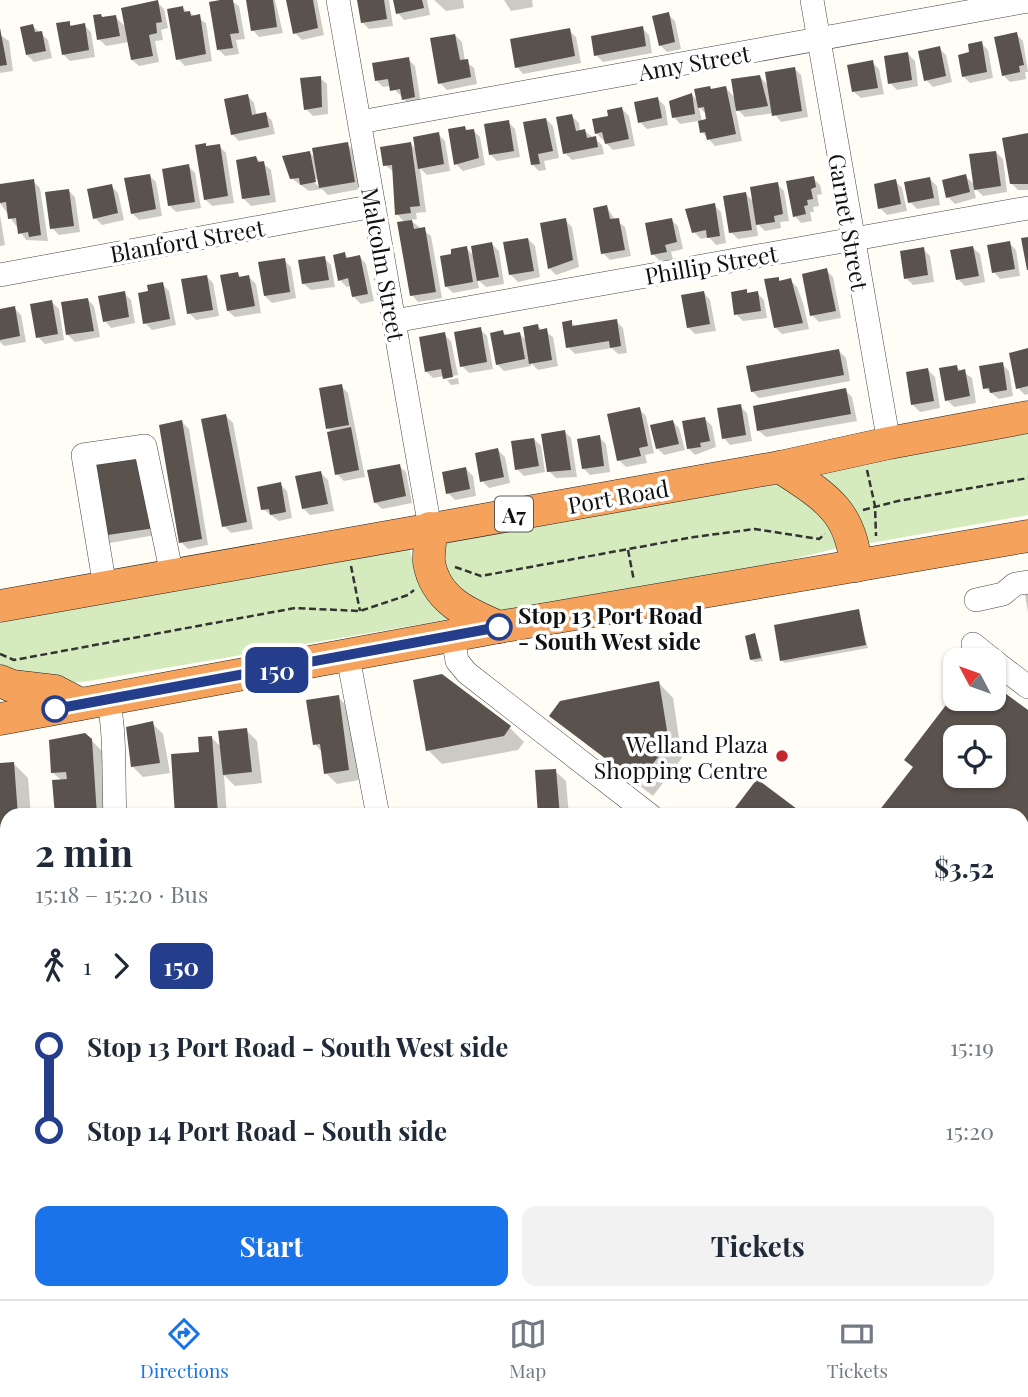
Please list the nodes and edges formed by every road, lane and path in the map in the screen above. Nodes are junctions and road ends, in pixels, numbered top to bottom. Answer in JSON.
{"nodes":[{"id":1,"x":338,"y":0,"type":"edge"},
{"id":2,"x":812,"y":0,"type":"edge"},
{"id":3,"x":1028,"y":1,"type":"edge"},
{"id":4,"x":818,"y":39,"type":"junction"},
{"id":5,"x":360,"y":122,"type":"junction"},
{"id":6,"x":374,"y":206,"type":"junction"},
{"id":7,"x":1028,"y":208,"type":"edge"},
{"id":8,"x":851,"y":239,"type":"junction"},
{"id":9,"x":0,"y":275,"type":"edge"},
{"id":10,"x":394,"y":321,"type":"junction"},
{"id":11,"x":1028,"y":417,"type":"edge"},
{"id":12,"x":889,"y":443,"type":"junction"},
{"id":13,"x":865,"y":464,"type":"dead end"},
{"id":14,"x":780,"y":467,"type":"junction"},
{"id":15,"x":1028,"y":478,"type":"edge"},
{"id":16,"x":875,"y":506,"type":"junction"},
{"id":17,"x":859,"y":512,"type":"dead end"},
{"id":18,"x":430,"y":528,"type":"junction"},
{"id":19,"x":829,"y":531,"type":"dead end"},
{"id":20,"x":1028,"y":536,"type":"edge"},
{"id":21,"x":876,"y":538,"type":"dead end"},
{"id":22,"x":628,"y":550,"type":"junction"},
{"id":23,"x":349,"y":557,"type":"dead end"},
{"id":24,"x":450,"y":565,"type":"dead end"},
{"id":25,"x":856,"y":566,"type":"junction"},
{"id":26,"x":172,"y":575,"type":"junction"},
{"id":27,"x":1028,"y":582,"type":"edge"},
{"id":28,"x":417,"y":586,"type":"dead end"},
{"id":29,"x":104,"y":587,"type":"junction"},
{"id":30,"x":636,"y":588,"type":"dead end"},
{"id":31,"x":976,"y":600,"type":"dead end"},
{"id":32,"x":0,"y":606,"type":"edge"},
{"id":33,"x":360,"y":611,"type":"junction"},
{"id":34,"x":499,"y":627,"type":"junction"},
{"id":35,"x":453,"y":637,"type":"junction"},
{"id":36,"x":973,"y":644,"type":"dead end"},
{"id":37,"x":978,"y":648,"type":"edge"},
{"id":38,"x":0,"y":654,"type":"edge"},
{"id":39,"x":348,"y":657,"type":"junction"},
{"id":40,"x":1006,"y":670,"type":"edge"},
{"id":41,"x":0,"y":681,"type":"edge"},
{"id":42,"x":1028,"y":687,"type":"edge"},
{"id":43,"x":95,"y":702,"type":"junction"},
{"id":44,"x":0,"y":719,"type":"edge"},
{"id":45,"x":115,"y":808,"type":"edge"},
{"id":46,"x":376,"y":808,"type":"edge"},
{"id":47,"x":641,"y":808,"type":"edge"}],
"edges":[{"from":1,"to":5,"type":"street","name":"Malcolm Street"},
{"from":2,"to":4,"type":"street","name":"Garnet Street"},
{"from":3,"to":4,"type":"street","name":"Amy Street"},
{"from":4,"to":5,"type":"street","name":"Amy Street"},
{"from":4,"to":8,"type":"street","name":"Garnet Street"},
{"from":5,"to":6,"type":"street","name":"Malcolm Street"},
{"from":6,"to":9,"type":"street","name":"Blanford Street"},
{"from":6,"to":10,"type":"street","name":"Malcolm Street"},
{"from":7,"to":8,"type":"street","name":"Phillip Street"},
{"from":8,"to":10,"type":"street","name":"Phillip Street"},
{"from":8,"to":12,"type":"street","name":"Garnet Street"},
{"from":10,"to":18,"type":"street","name":"Malcolm Street"},
{"from":11,"to":12,"type":"highway","name":"Port Road","number":"A7"},
{"from":12,"to":14,"type":"highway","name":"Port Road","number":"A7"},
{"from":13,"to":16,"type":"path"},
{"from":14,"to":18,"type":"highway","name":"Port Road","number":"A7"},
{"from":14,"to":25,"type":"highway"},
{"from":15,"to":16,"type":"path"},
{"from":16,"to":17,"type":"path"},
{"from":16,"to":21,"type":"path"},
{"from":18,"to":26,"type":"highway","name":"Port Road","number":"A7"},
{"from":18,"to":34,"type":"highway"},
{"from":19,"to":22,"type":"path"},
{"from":20,"to":25,"type":"highway"},
{"from":22,"to":24,"type":"path"},
{"from":22,"to":30,"type":"path"},
{"from":23,"to":33,"type":"path"},
{"from":25,"to":34,"type":"highway"},
{"from":26,"to":29,"type":"highway","name":"Port Road","number":"A7"},
{"from":26,"to":29,"type":"street"},
{"from":27,"to":31,"type":"street"},
{"from":28,"to":33,"type":"path"},
{"from":29,"to":32,"type":"highway","name":"Port Road","number":"A7"},
{"from":33,"to":38,"type":"path"},
{"from":34,"to":35,"type":"highway"},
{"from":35,"to":39,"type":"highway"},
{"from":35,"to":47,"type":"street"},
{"from":36,"to":37,"type":"street"},
{"from":39,"to":43,"type":"highway"},
{"from":39,"to":46,"type":"street"},
{"from":40,"to":42,"type":"street"},
{"from":41,"to":43,"type":"highway"},
{"from":43,"to":44,"type":"highway"},
{"from":43,"to":45,"type":"street"}]}
